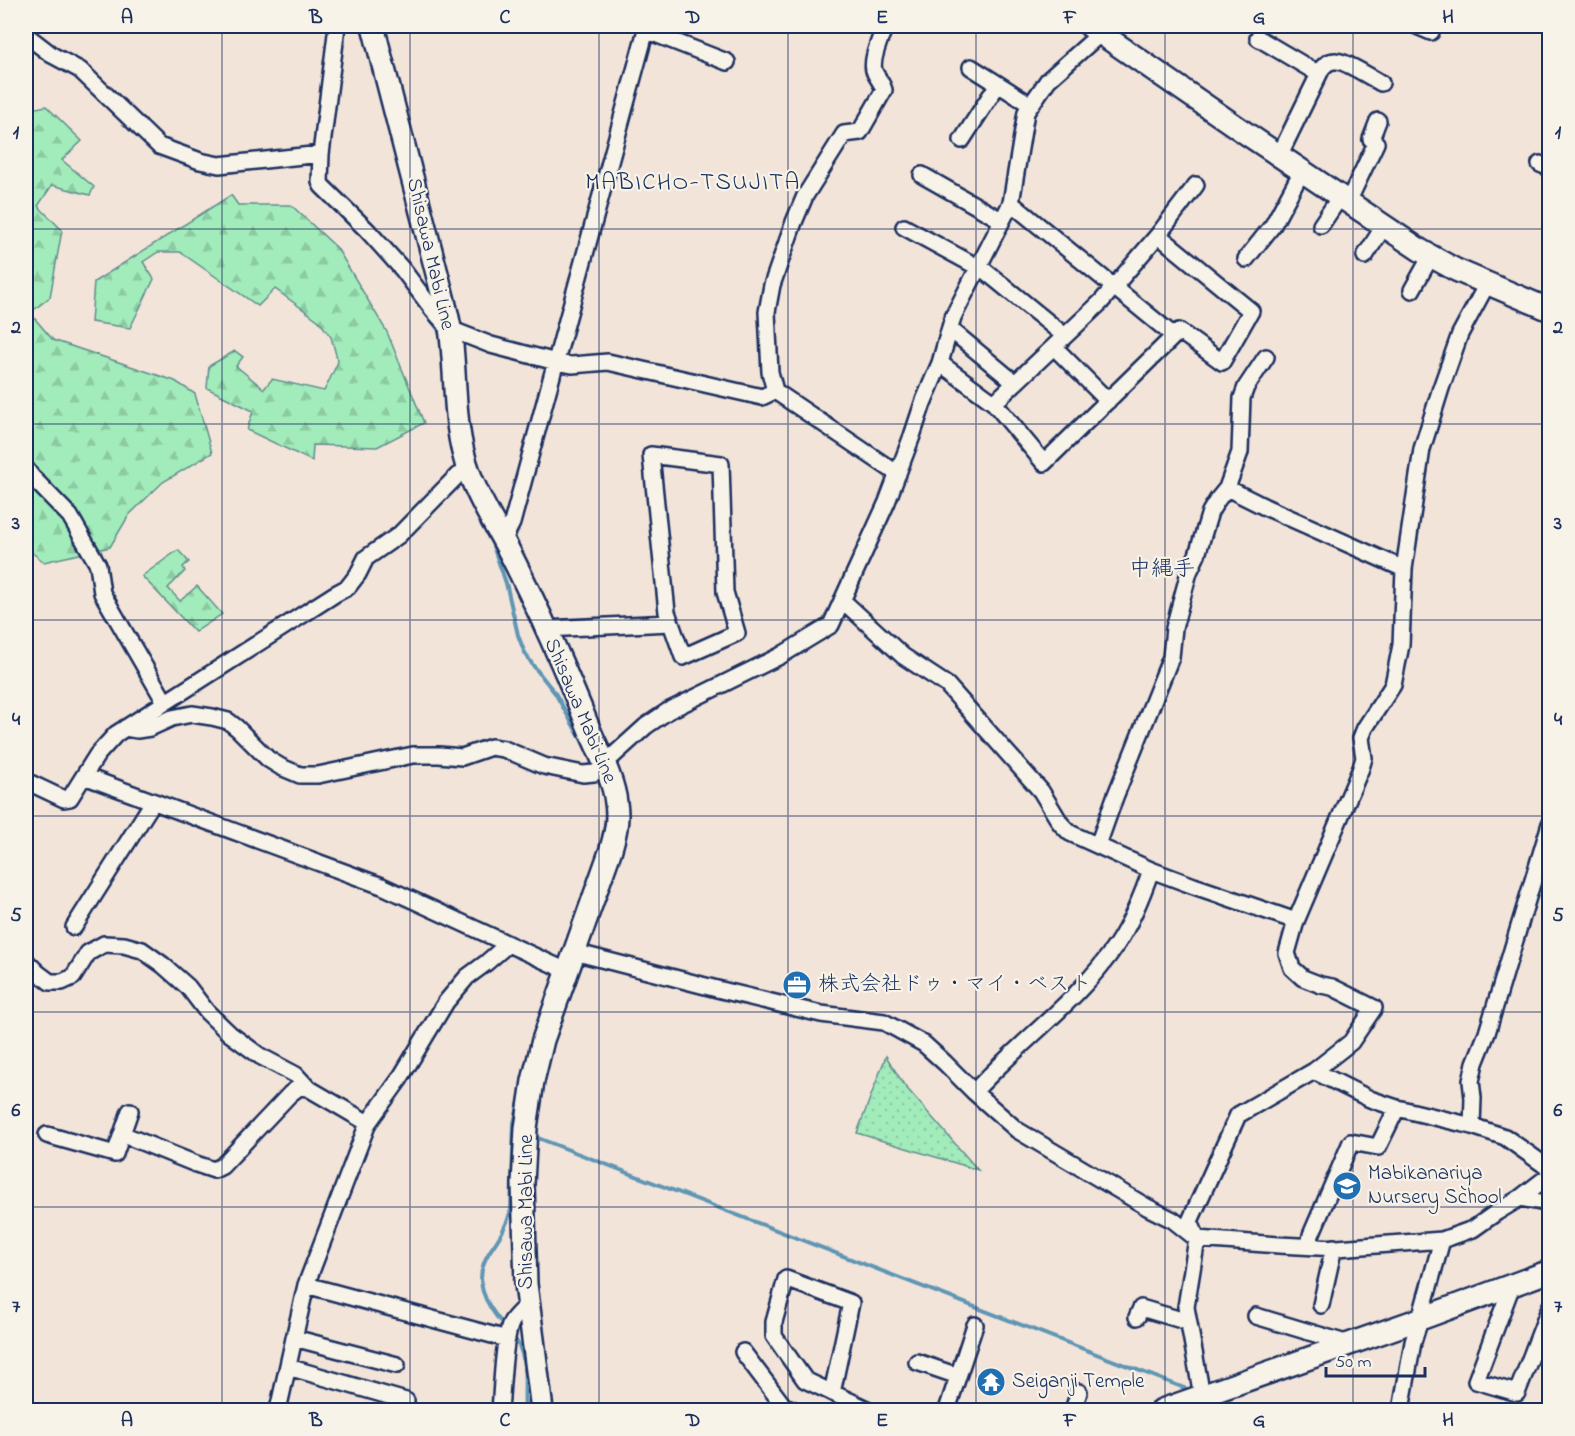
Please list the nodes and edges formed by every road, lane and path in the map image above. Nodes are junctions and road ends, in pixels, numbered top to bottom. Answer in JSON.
{"nodes":[{"id":1,"x":337,"y":26,"type":"edge"},
{"id":2,"x":373,"y":26,"type":"edge"},
{"id":3,"x":885,"y":26,"type":"edge"},
{"id":4,"x":646,"y":28,"type":"edge"},
{"id":5,"x":1099,"y":28,"type":"edge"},
{"id":6,"x":26,"y":35,"type":"edge"},
{"id":7,"x":1258,"y":38,"type":"dead end"},
{"id":8,"x":726,"y":63,"type":"dead end"},
{"id":9,"x":971,"y":67,"type":"dead end"},
{"id":10,"x":1319,"y":74,"type":"junction"},
{"id":11,"x":1381,"y":83,"type":"dead end"},
{"id":12,"x":998,"y":84,"type":"junction"},
{"id":13,"x":1031,"y":105,"type":"junction"},
{"id":14,"x":1378,"y":121,"type":"dead end"},
{"id":15,"x":962,"y":140,"type":"dead end"},
{"id":16,"x":316,"y":154,"type":"junction"},
{"id":17,"x":1279,"y":156,"type":"junction"},
{"id":18,"x":1302,"y":171,"type":"junction"},
{"id":19,"x":922,"y":175,"type":"dead end"},
{"id":20,"x":1196,"y":185,"type":"dead end"},
{"id":21,"x":1344,"y":199,"type":"junction"},
{"id":22,"x":1011,"y":203,"type":"junction"},
{"id":23,"x":1001,"y":220,"type":"junction"},
{"id":24,"x":1321,"y":225,"type":"dead end"},
{"id":25,"x":1384,"y":226,"type":"junction"},
{"id":26,"x":904,"y":227,"type":"dead end"},
{"id":27,"x":1158,"y":235,"type":"junction"},
{"id":28,"x":1365,"y":256,"type":"dead end"},
{"id":29,"x":1431,"y":256,"type":"junction"},
{"id":30,"x":1246,"y":259,"type":"dead end"},
{"id":31,"x":977,"y":267,"type":"junction"},
{"id":32,"x":1487,"y":284,"type":"junction"},
{"id":33,"x":1113,"y":287,"type":"junction"},
{"id":34,"x":1413,"y":290,"type":"dead end"},
{"id":35,"x":1550,"y":310,"type":"edge"},
{"id":36,"x":450,"y":329,"type":"junction"},
{"id":37,"x":950,"y":329,"type":"junction"},
{"id":38,"x":1174,"y":336,"type":"junction"},
{"id":39,"x":1059,"y":342,"type":"junction"},
{"id":40,"x":1266,"y":357,"type":"dead end"},
{"id":41,"x":556,"y":362,"type":"junction"},
{"id":42,"x":940,"y":363,"type":"junction"},
{"id":43,"x":1016,"y":383,"type":"junction"},
{"id":44,"x":775,"y":391,"type":"junction"},
{"id":45,"x":1108,"y":401,"type":"junction"},
{"id":46,"x":994,"y":403,"type":"junction"},
{"id":47,"x":26,"y":469,"type":"edge"},
{"id":48,"x":463,"y":474,"type":"junction"},
{"id":49,"x":898,"y":474,"type":"junction"},
{"id":50,"x":1227,"y":488,"type":"junction"},
{"id":51,"x":503,"y":541,"type":"junction"},
{"id":52,"x":1404,"y":568,"type":"junction"},
{"id":53,"x":842,"y":600,"type":"junction"},
{"id":54,"x":670,"y":623,"type":"junction"},
{"id":55,"x":545,"y":629,"type":"junction"},
{"id":56,"x":165,"y":702,"type":"junction"},
{"id":57,"x":125,"y":728,"type":"junction"},
{"id":58,"x":601,"y":769,"type":"junction"},
{"id":59,"x":84,"y":776,"type":"junction"},
{"id":60,"x":26,"y":781,"type":"edge"},
{"id":61,"x":153,"y":802,"type":"junction"},
{"id":62,"x":1550,"y":824,"type":"edge"},
{"id":63,"x":1098,"y":845,"type":"junction"},
{"id":64,"x":1151,"y":870,"type":"junction"},
{"id":65,"x":1296,"y":921,"type":"junction"},
{"id":66,"x":74,"y":927,"type":"dead end"},
{"id":67,"x":508,"y":944,"type":"junction"},
{"id":68,"x":26,"y":961,"type":"edge"},
{"id":69,"x":565,"y":964,"type":"junction"},
{"id":70,"x":1314,"y":1071,"type":"junction"},
{"id":71,"x":308,"y":1088,"type":"junction"},
{"id":72,"x":974,"y":1092,"type":"junction"},
{"id":73,"x":1397,"y":1108,"type":"junction"},
{"id":74,"x":130,"y":1111,"type":"dead end"},
{"id":75,"x":368,"y":1123,"type":"junction"},
{"id":76,"x":1472,"y":1126,"type":"junction"},
{"id":77,"x":123,"y":1134,"type":"junction"},
{"id":78,"x":47,"y":1135,"type":"dead end"},
{"id":79,"x":1550,"y":1169,"type":"edge"},
{"id":80,"x":1550,"y":1175,"type":"edge"},
{"id":81,"x":1520,"y":1198,"type":"junction"},
{"id":82,"x":1550,"y":1204,"type":"edge"},
{"id":83,"x":1197,"y":1239,"type":"junction"},
{"id":84,"x":1442,"y":1240,"type":"junction"},
{"id":85,"x":1309,"y":1246,"type":"junction"},
{"id":86,"x":1334,"y":1247,"type":"junction"},
{"id":87,"x":1550,"y":1271,"type":"edge"},
{"id":88,"x":306,"y":1285,"type":"junction"},
{"id":89,"x":1512,"y":1285,"type":"junction"},
{"id":90,"x":528,"y":1304,"type":"junction"},
{"id":91,"x":1321,"y":1305,"type":"dead end"},
{"id":92,"x":1550,"y":1307,"type":"edge"},
{"id":93,"x":1256,"y":1316,"type":"dead end"},
{"id":94,"x":1137,"y":1317,"type":"dead end"},
{"id":95,"x":1420,"y":1319,"type":"junction"},
{"id":96,"x":1188,"y":1322,"type":"junction"},
{"id":97,"x":975,"y":1325,"type":"dead end"},
{"id":98,"x":508,"y":1334,"type":"junction"},
{"id":99,"x":294,"y":1338,"type":"junction"},
{"id":100,"x":1349,"y":1344,"type":"junction"},
{"id":101,"x":743,"y":1352,"type":"dead end"},
{"id":102,"x":917,"y":1362,"type":"dead end"},
{"id":103,"x":397,"y":1365,"type":"dead end"},
{"id":104,"x":288,"y":1367,"type":"junction"},
{"id":105,"x":958,"y":1376,"type":"junction"},
{"id":106,"x":1078,"y":1392,"type":"dead end"},
{"id":107,"x":832,"y":1393,"type":"junction"},
{"id":108,"x":406,"y":1401,"type":"dead end"},
{"id":109,"x":1197,"y":1402,"type":"edge"},
{"id":110,"x":278,"y":1410,"type":"edge"},
{"id":111,"x":500,"y":1410,"type":"edge"},
{"id":112,"x":542,"y":1410,"type":"edge"},
{"id":113,"x":794,"y":1410,"type":"edge"},
{"id":114,"x":868,"y":1410,"type":"edge"},
{"id":115,"x":947,"y":1410,"type":"edge"},
{"id":116,"x":1073,"y":1410,"type":"edge"},
{"id":117,"x":1162,"y":1410,"type":"edge"},
{"id":118,"x":1401,"y":1410,"type":"edge"}],
"edges":[{"from":1,"to":16,"type":"street"},
{"from":2,"to":36,"type":"main road","name":"Shisawa Mabi Line"},
{"from":3,"to":44,"type":"street"},
{"from":4,"to":8,"type":"street"},
{"from":4,"to":41,"type":"street"},
{"from":5,"to":13,"type":"street"},
{"from":5,"to":17,"type":"main road"},
{"from":6,"to":16,"type":"street"},
{"from":7,"to":10,"type":"street"},
{"from":9,"to":12,"type":"street"},
{"from":10,"to":11,"type":"street"},
{"from":10,"to":17,"type":"street"},
{"from":12,"to":13,"type":"street"},
{"from":12,"to":15,"type":"street"},
{"from":13,"to":22,"type":"street"},
{"from":14,"to":21,"type":"street"},
{"from":16,"to":36,"type":"street"},
{"from":17,"to":18,"type":"main road"},
{"from":18,"to":21,"type":"main road"},
{"from":18,"to":30,"type":"street"},
{"from":19,"to":23,"type":"street"},
{"from":20,"to":27,"type":"street"},
{"from":21,"to":24,"type":"street"},
{"from":21,"to":25,"type":"main road"},
{"from":22,"to":23,"type":"street"},
{"from":22,"to":33,"type":"street"},
{"from":23,"to":31,"type":"street"},
{"from":25,"to":28,"type":"street"},
{"from":25,"to":29,"type":"main road"},
{"from":26,"to":31,"type":"street"},
{"from":27,"to":33,"type":"street"},
{"from":27,"to":38,"type":"street"},
{"from":29,"to":32,"type":"main road"},
{"from":29,"to":34,"type":"street"},
{"from":31,"to":37,"type":"street"},
{"from":31,"to":39,"type":"street"},
{"from":32,"to":35,"type":"main road"},
{"from":32,"to":52,"type":"street"},
{"from":33,"to":38,"type":"street"},
{"from":33,"to":39,"type":"street"},
{"from":36,"to":41,"type":"street"},
{"from":36,"to":48,"type":"main road","name":"Shisawa Mabi Line"},
{"from":37,"to":42,"type":"street"},
{"from":37,"to":43,"type":"street"},
{"from":38,"to":45,"type":"street"},
{"from":39,"to":43,"type":"street"},
{"from":39,"to":45,"type":"street"},
{"from":40,"to":50,"type":"street"},
{"from":41,"to":44,"type":"street"},
{"from":41,"to":51,"type":"street"},
{"from":42,"to":46,"type":"street"},
{"from":42,"to":49,"type":"street"},
{"from":43,"to":46,"type":"street"},
{"from":44,"to":49,"type":"street"},
{"from":45,"to":46,"type":"street"},
{"from":47,"to":56,"type":"street"},
{"from":48,"to":51,"type":"main road","name":"Shisawa Mabi Line"},
{"from":48,"to":56,"type":"street"},
{"from":49,"to":53,"type":"street"},
{"from":50,"to":52,"type":"street"},
{"from":50,"to":63,"type":"street"},
{"from":51,"to":55,"type":"main road","name":"Shisawa Mabi Line"},
{"from":52,"to":65,"type":"street"},
{"from":53,"to":58,"type":"street"},
{"from":53,"to":63,"type":"street"},
{"from":54,"to":54,"type":"street"},
{"from":54,"to":55,"type":"street"},
{"from":55,"to":58,"type":"main road","name":"Shisawa Mabi Line"},
{"from":56,"to":57,"type":"street"},
{"from":57,"to":58,"type":"street"},
{"from":57,"to":59,"type":"street"},
{"from":58,"to":69,"type":"main road","name":"Shisawa Mabi Line"},
{"from":59,"to":60,"type":"street"},
{"from":59,"to":61,"type":"street"},
{"from":61,"to":66,"type":"street"},
{"from":61,"to":67,"type":"street"},
{"from":62,"to":76,"type":"street"},
{"from":63,"to":64,"type":"street"},
{"from":64,"to":65,"type":"street"},
{"from":64,"to":72,"type":"street"},
{"from":65,"to":70,"type":"street"},
{"from":67,"to":69,"type":"street"},
{"from":67,"to":75,"type":"street"},
{"from":68,"to":71,"type":"street"},
{"from":69,"to":72,"type":"street"},
{"from":69,"to":90,"type":"main road","name":"Shisawa Mabi Line"},
{"from":70,"to":73,"type":"street"},
{"from":70,"to":83,"type":"street"},
{"from":71,"to":75,"type":"street"},
{"from":71,"to":77,"type":"street"},
{"from":72,"to":83,"type":"street"},
{"from":73,"to":76,"type":"street"},
{"from":73,"to":85,"type":"street"},
{"from":74,"to":77,"type":"street"},
{"from":75,"to":88,"type":"street"},
{"from":76,"to":79,"type":"street"},
{"from":77,"to":78,"type":"street"},
{"from":80,"to":81,"type":"street"},
{"from":81,"to":82,"type":"street"},
{"from":81,"to":84,"type":"street"},
{"from":83,"to":85,"type":"street"},
{"from":83,"to":96,"type":"street"},
{"from":84,"to":86,"type":"street"},
{"from":84,"to":95,"type":"street"},
{"from":85,"to":86,"type":"street"},
{"from":86,"to":91,"type":"street"},
{"from":87,"to":89,"type":"main road"},
{"from":88,"to":98,"type":"street"},
{"from":88,"to":99,"type":"street"},
{"from":89,"to":92,"type":"street"},
{"from":89,"to":95,"type":"main road"},
{"from":90,"to":98,"type":"street"},
{"from":90,"to":112,"type":"main road","name":"Shisawa Mabi Line"},
{"from":93,"to":100,"type":"street"},
{"from":94,"to":96,"type":"street"},
{"from":95,"to":100,"type":"main road"},
{"from":95,"to":118,"type":"street"},
{"from":96,"to":109,"type":"street"},
{"from":97,"to":105,"type":"street"},
{"from":98,"to":111,"type":"street"},
{"from":99,"to":103,"type":"street"},
{"from":99,"to":104,"type":"street"},
{"from":100,"to":109,"type":"main road"},
{"from":101,"to":113,"type":"street"},
{"from":102,"to":105,"type":"street"},
{"from":104,"to":108,"type":"street"},
{"from":104,"to":110,"type":"street"},
{"from":105,"to":115,"type":"street"},
{"from":106,"to":116,"type":"street"},
{"from":107,"to":107,"type":"street"},
{"from":107,"to":114,"type":"street"},
{"from":109,"to":117,"type":"main road"}]}
